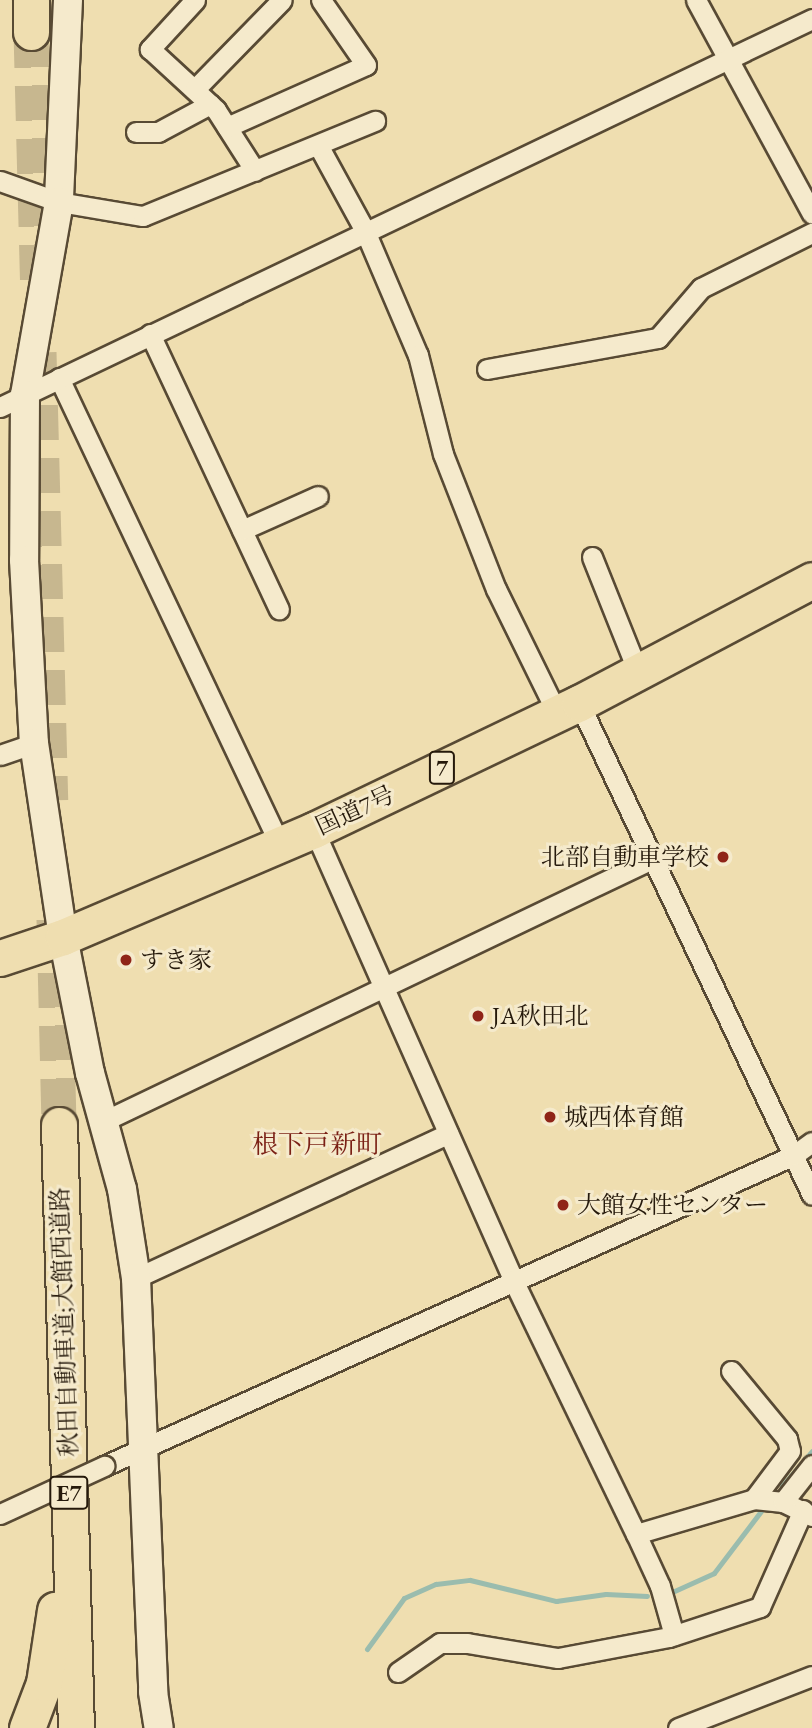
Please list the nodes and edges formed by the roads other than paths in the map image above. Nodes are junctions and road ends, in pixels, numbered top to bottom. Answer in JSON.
{"nodes":[{"id":1,"x":68,"y":0,"type":"edge"},
{"id":2,"x":195,"y":0,"type":"edge"},
{"id":3,"x":282,"y":0,"type":"edge"},
{"id":4,"x":321,"y":0,"type":"edge"},
{"id":5,"x":696,"y":0,"type":"edge"},
{"id":6,"x":812,"y":19,"type":"edge"},
{"id":7,"x":726,"y":57,"type":"junction"},
{"id":8,"x":195,"y":89,"type":"junction"},
{"id":9,"x":210,"y":104,"type":"junction"},
{"id":10,"x":375,"y":121,"type":"dead end"},
{"id":11,"x":227,"y":127,"type":"junction"},
{"id":12,"x":136,"y":132,"type":"dead end"},
{"id":13,"x":318,"y":145,"type":"junction"},
{"id":14,"x":255,"y":170,"type":"junction"},
{"id":15,"x":0,"y":181,"type":"edge"},
{"id":16,"x":60,"y":202,"type":"junction"},
{"id":17,"x":812,"y":214,"type":"edge"},
{"id":18,"x":365,"y":231,"type":"junction"},
{"id":19,"x":812,"y":233,"type":"edge"},
{"id":20,"x":150,"y":334,"type":"junction"},
{"id":21,"x":487,"y":369,"type":"dead end"},
{"id":22,"x":59,"y":379,"type":"junction"},
{"id":23,"x":25,"y":395,"type":"junction"},
{"id":24,"x":0,"y":407,"type":"edge"},
{"id":25,"x":318,"y":496,"type":"dead end"},
{"id":26,"x":242,"y":530,"type":"junction"},
{"id":27,"x":592,"y":557,"type":"dead end"},
{"id":28,"x":812,"y":580,"type":"edge"},
{"id":29,"x":279,"y":609,"type":"dead end"},
{"id":30,"x":638,"y":672,"type":"junction"},
{"id":31,"x":568,"y":708,"type":"junction"},
{"id":32,"x":34,"y":743,"type":"junction"},
{"id":33,"x":0,"y":755,"type":"edge"},
{"id":34,"x":314,"y":830,"type":"junction"},
{"id":35,"x":280,"y":845,"type":"junction"},
{"id":36,"x":654,"y":858,"type":"junction"},
{"id":37,"x":63,"y":937,"type":"junction"},
{"id":38,"x":0,"y":958,"type":"edge"},
{"id":39,"x":386,"y":988,"type":"junction"},
{"id":40,"x":104,"y":1121,"type":"junction"},
{"id":41,"x":59,"y":1125,"type":"tunnel mouth"},
{"id":42,"x":448,"y":1134,"type":"junction"},
{"id":43,"x":812,"y":1142,"type":"edge"},
{"id":44,"x":794,"y":1155,"type":"junction"},
{"id":45,"x":812,"y":1195,"type":"edge"},
{"id":46,"x":61,"y":1257,"type":"junction"},
{"id":47,"x":136,"y":1278,"type":"junction"},
{"id":48,"x":513,"y":1280,"type":"junction"},
{"id":49,"x":731,"y":1371,"type":"dead end"},
{"id":50,"x":144,"y":1444,"type":"junction"},
{"id":51,"x":812,"y":1465,"type":"edge"},
{"id":52,"x":754,"y":1499,"type":"junction"},
{"id":53,"x":783,"y":1502,"type":"junction"},
{"id":54,"x":808,"y":1513,"type":"edge"},
{"id":55,"x":0,"y":1514,"type":"edge"},
{"id":56,"x":635,"y":1534,"type":"junction"},
{"id":57,"x":674,"y":1635,"type":"junction"},
{"id":58,"x":398,"y":1672,"type":"dead end"},
{"id":59,"x":812,"y":1676,"type":"edge"},
{"id":60,"x":76,"y":1721,"type":"edge"},
{"id":61,"x":27,"y":1728,"type":"edge"},
{"id":62,"x":159,"y":1728,"type":"edge"},
{"id":63,"x":678,"y":1728,"type":"edge"}],
"edges":[{"from":1,"to":16,"type":"street"},
{"from":2,"to":8,"type":"street"},
{"from":3,"to":8,"type":"street"},
{"from":4,"to":11,"type":"street"},
{"from":5,"to":7,"type":"street"},
{"from":6,"to":7,"type":"street"},
{"from":7,"to":17,"type":"street"},
{"from":7,"to":18,"type":"street"},
{"from":8,"to":9,"type":"street"},
{"from":9,"to":11,"type":"street"},
{"from":9,"to":12,"type":"street"},
{"from":10,"to":13,"type":"street"},
{"from":11,"to":14,"type":"street"},
{"from":13,"to":14,"type":"street"},
{"from":13,"to":18,"type":"street"},
{"from":14,"to":16,"type":"street"},
{"from":15,"to":16,"type":"street"},
{"from":16,"to":23,"type":"street"},
{"from":18,"to":20,"type":"street"},
{"from":18,"to":31,"type":"street"},
{"from":19,"to":21,"type":"street"},
{"from":20,"to":22,"type":"street"},
{"from":20,"to":26,"type":"street"},
{"from":22,"to":23,"type":"street"},
{"from":22,"to":35,"type":"street"},
{"from":23,"to":24,"type":"street"},
{"from":23,"to":32,"type":"street"},
{"from":25,"to":26,"type":"street"},
{"from":26,"to":29,"type":"street"},
{"from":27,"to":30,"type":"street"},
{"from":28,"to":30,"type":"highway","name":"国道7号","number":"7"},
{"from":30,"to":31,"type":"highway","name":"国道7号","number":"7"},
{"from":31,"to":34,"type":"highway","name":"国道7号","number":"7"},
{"from":31,"to":36,"type":"street"},
{"from":32,"to":33,"type":"street"},
{"from":32,"to":37,"type":"street"},
{"from":34,"to":35,"type":"highway","name":"国道7号","number":"7"},
{"from":34,"to":39,"type":"street"},
{"from":35,"to":37,"type":"highway","name":"国道7号","number":"7"},
{"from":36,"to":39,"type":"street"},
{"from":36,"to":44,"type":"street"},
{"from":37,"to":38,"type":"highway","name":"国道7号","number":"7"},
{"from":37,"to":40,"type":"street"},
{"from":39,"to":40,"type":"street"},
{"from":39,"to":42,"type":"street"},
{"from":40,"to":47,"type":"street"},
{"from":41,"to":46,"type":"highway","name":"秋田自動車道;大館西道路","number":"E7"},
{"from":42,"to":47,"type":"street"},
{"from":42,"to":48,"type":"street"},
{"from":43,"to":44,"type":"street"},
{"from":44,"to":45,"type":"street"},
{"from":44,"to":48,"type":"street"},
{"from":46,"to":60,"type":"highway","name":"秋田自動車道;大館西道路","number":"E7"},
{"from":46,"to":61,"type":"highway"},
{"from":47,"to":50,"type":"street"},
{"from":48,"to":50,"type":"street"},
{"from":48,"to":56,"type":"street"},
{"from":49,"to":52,"type":"street"},
{"from":50,"to":55,"type":"street","bridge":true},
{"from":50,"to":62,"type":"street"},
{"from":51,"to":53,"type":"street"},
{"from":52,"to":53,"type":"street"},
{"from":52,"to":56,"type":"street"},
{"from":53,"to":54,"type":"street"},
{"from":54,"to":57,"type":"street"},
{"from":56,"to":57,"type":"street"},
{"from":57,"to":58,"type":"street"},
{"from":59,"to":63,"type":"street"}]}
